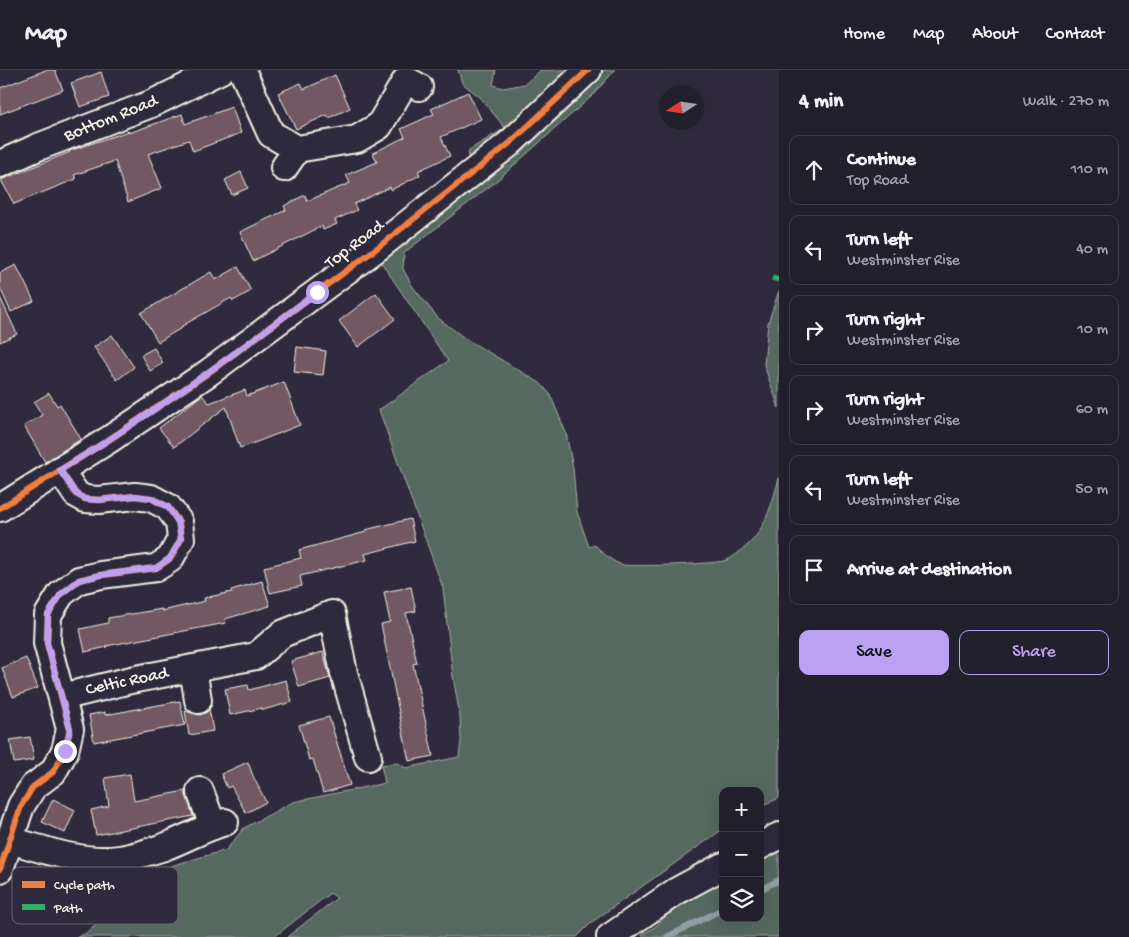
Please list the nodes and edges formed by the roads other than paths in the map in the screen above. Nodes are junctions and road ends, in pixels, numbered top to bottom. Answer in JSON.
{"nodes":[{"id":1,"x":221,"y":70,"type":"edge"},
{"id":2,"x":242,"y":70,"type":"edge"},
{"id":3,"x":588,"y":70,"type":"edge"},
{"id":4,"x":406,"y":80,"type":"dead end"},
{"id":5,"x":0,"y":164,"type":"edge"},
{"id":6,"x":60,"y":470,"type":"junction"},
{"id":7,"x":0,"y":508,"type":"edge"},
{"id":8,"x":193,"y":668,"type":"junction"},
{"id":9,"x":62,"y":697,"type":"junction"},
{"id":10,"x":198,"y":700,"type":"dead end"},
{"id":11,"x":368,"y":757,"type":"dead end"},
{"id":12,"x":200,"y":791,"type":"dead end"},
{"id":13,"x":10,"y":802,"type":"edge"},
{"id":14,"x":779,"y":836,"type":"edge"},
{"id":15,"x":10,"y":840,"type":"junction"},
{"id":16,"x":764,"y":844,"type":"edge"},
{"id":17,"x":0,"y":868,"type":"edge"},
{"id":18,"x":719,"y":868,"type":"edge"},
{"id":19,"x":610,"y":937,"type":"edge"}],
"edges":[{"from":1,"to":5,"type":"street","name":"Bottom Road"},
{"from":2,"to":4,"type":"street"},
{"from":3,"to":6,"type":"street","name":"Top Road"},
{"from":6,"to":7,"type":"street","name":"Top Road"},
{"from":6,"to":9,"type":"street"},
{"from":8,"to":9,"type":"street","name":"Celtic Road"},
{"from":8,"to":10,"type":"street","name":"Celtic Road"},
{"from":8,"to":11,"type":"street","name":"Celtic Road"},
{"from":9,"to":13,"type":"street"},
{"from":12,"to":15,"type":"street"},
{"from":13,"to":15,"type":"street"},
{"from":14,"to":16,"type":"street"},
{"from":15,"to":17,"type":"street"},
{"from":18,"to":19,"type":"street"}]}
